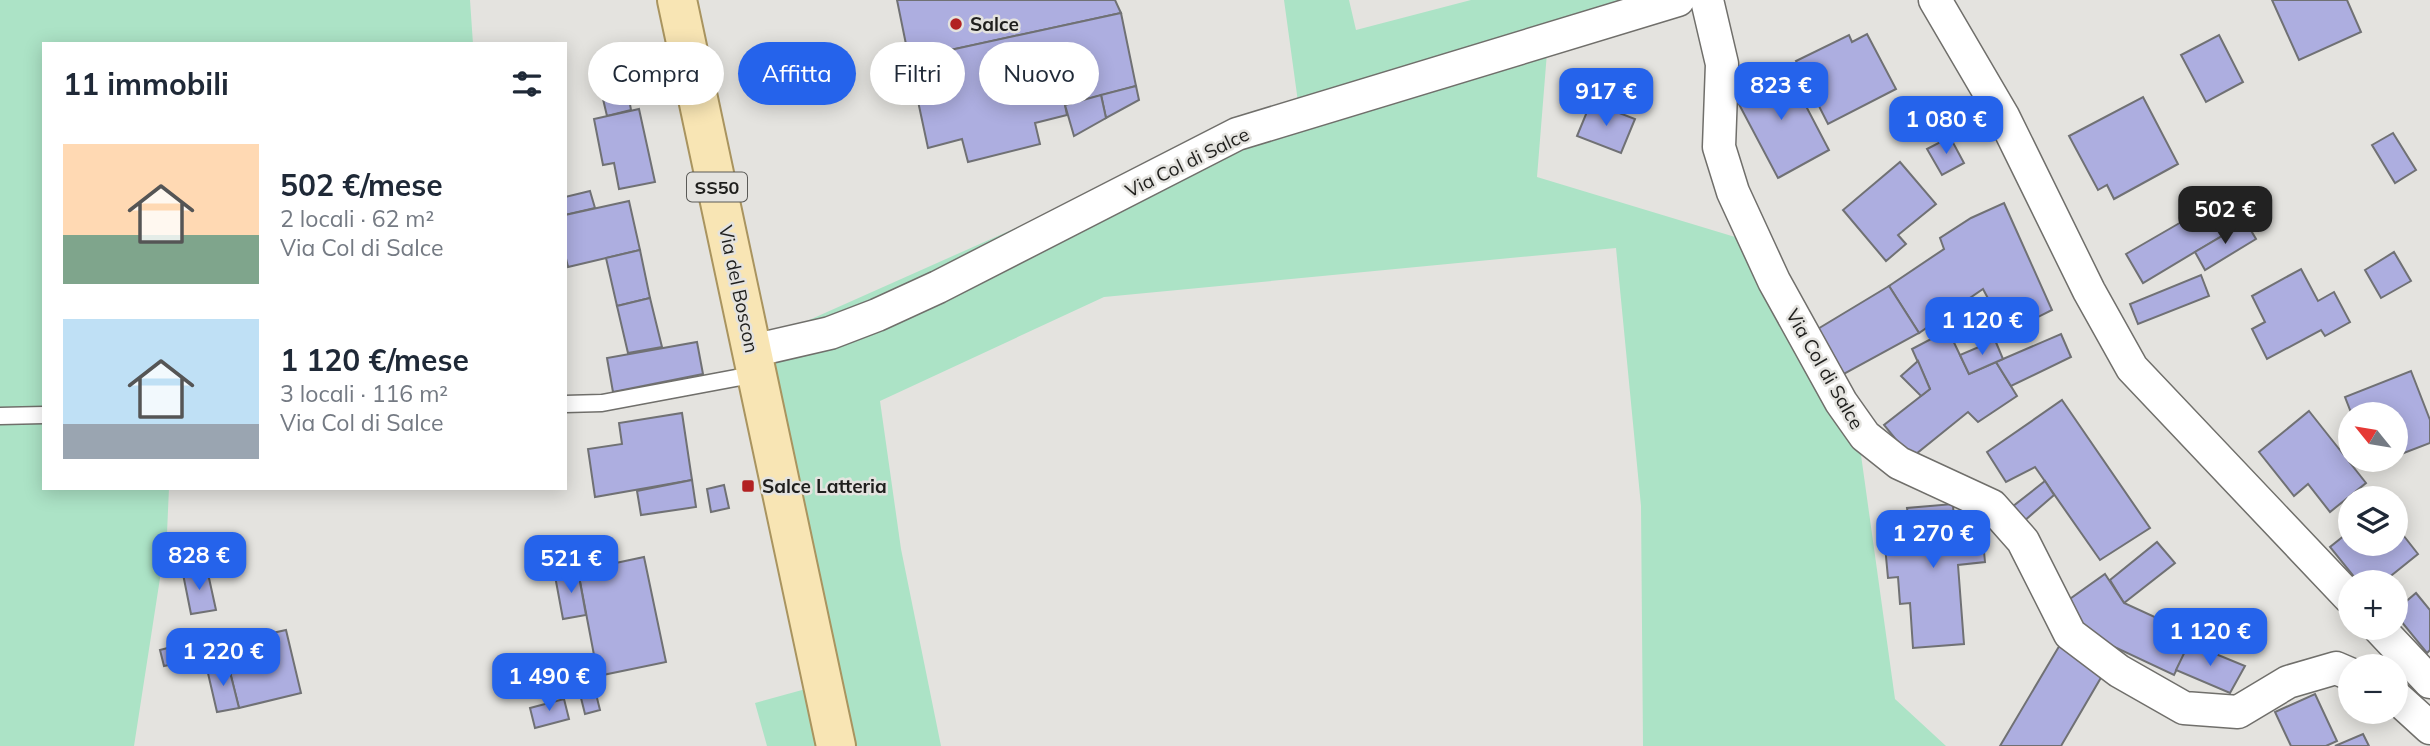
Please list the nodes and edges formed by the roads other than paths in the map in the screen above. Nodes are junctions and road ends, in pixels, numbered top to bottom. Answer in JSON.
{"nodes":[{"id":1,"x":677,"y":0,"type":"edge"},
{"id":2,"x":1678,"y":0,"type":"edge"},
{"id":3,"x":1707,"y":0,"type":"edge"},
{"id":4,"x":1935,"y":0,"type":"edge"},
{"id":5,"x":754,"y":362,"type":"junction"},
{"id":6,"x":567,"y":404,"type":"edge"},
{"id":7,"x":42,"y":415,"type":"edge"},
{"id":8,"x":0,"y":416,"type":"edge"},
{"id":9,"x":2338,"y":585,"type":"edge"},
{"id":10,"x":2390,"y":640,"type":"edge"},
{"id":11,"x":2338,"y":669,"type":"edge"},
{"id":12,"x":2430,"y":682,"type":"edge"},
{"id":13,"x":2408,"y":708,"type":"edge"},
{"id":14,"x":2430,"y":728,"type":"edge"},
{"id":15,"x":836,"y":746,"type":"edge"}],
"edges":[{"from":1,"to":5,"type":"main road","name":"Via del Boscon","number":"SS50"},
{"from":2,"to":5,"type":"street","name":"Via Col di Salce"},
{"from":3,"to":11,"type":"street","name":"Via Col di Salce"},
{"from":4,"to":9,"type":"street"},
{"from":5,"to":6,"type":"lane","name":"Via del Boscon"},
{"from":5,"to":15,"type":"main road","name":"Via del Boscon","number":"SS50"},
{"from":7,"to":8,"type":"lane"},
{"from":10,"to":12,"type":"street"},
{"from":13,"to":14,"type":"street"}]}
